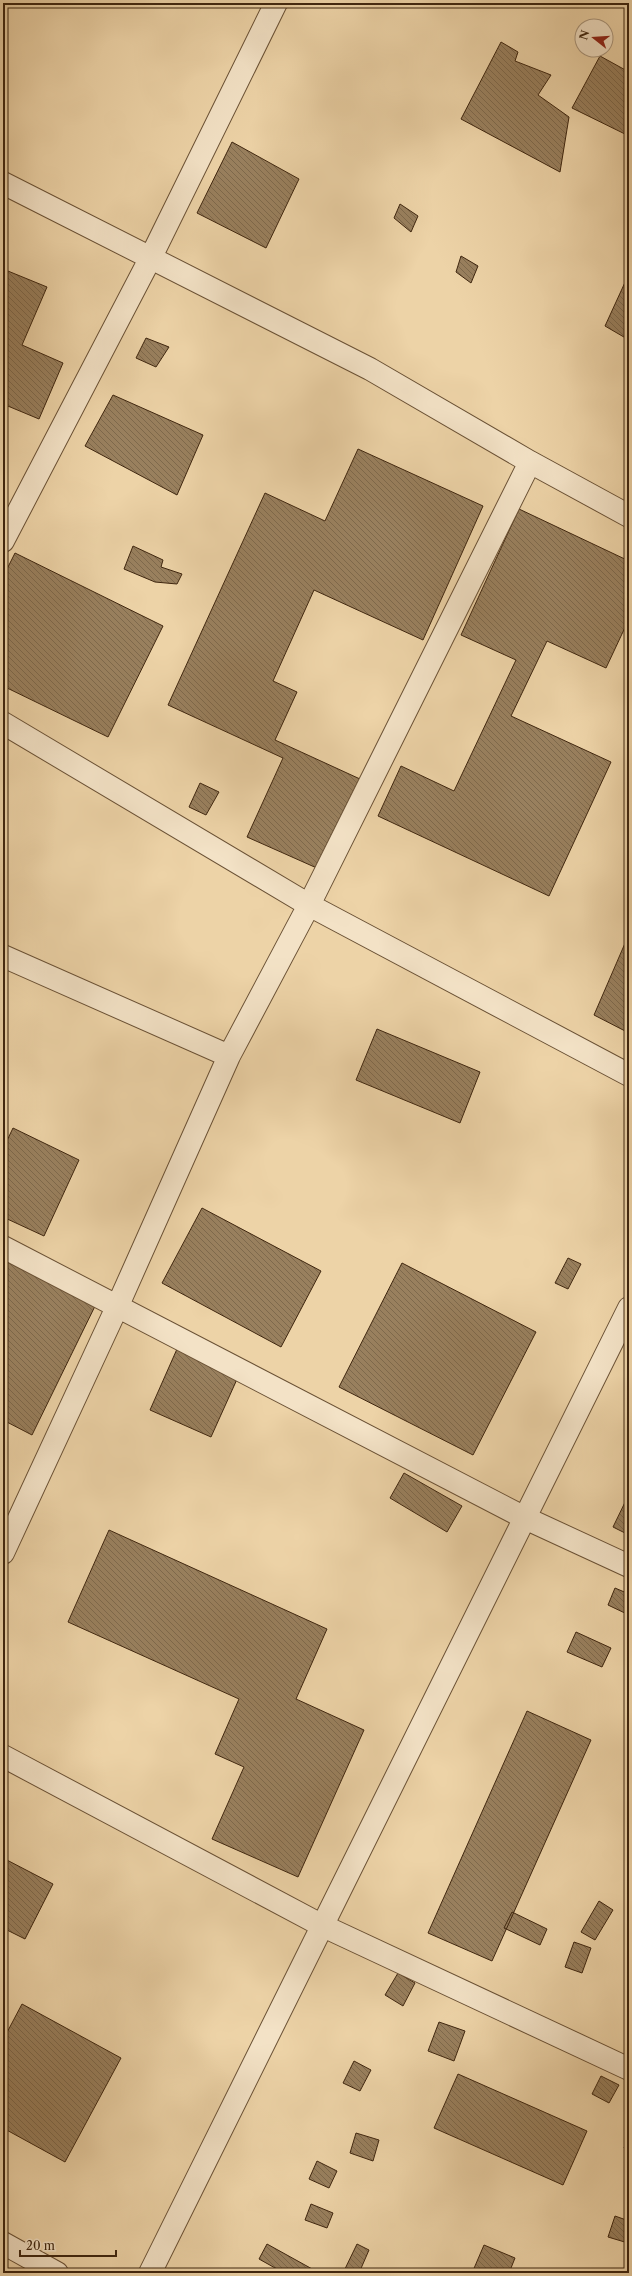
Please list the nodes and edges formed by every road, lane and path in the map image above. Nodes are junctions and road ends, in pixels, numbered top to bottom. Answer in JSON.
{"nodes":[{"id":1,"x":276,"y":3,"type":"edge"},
{"id":2,"x":3,"y":183,"type":"edge"},
{"id":3,"x":151,"y":257,"type":"junction"},
{"id":4,"x":530,"y":462,"type":"junction"},
{"id":5,"x":629,"y":516,"type":"edge"},
{"id":6,"x":3,"y":541,"type":"edge"},
{"id":7,"x":3,"y":722,"type":"edge"},
{"id":8,"x":309,"y":905,"type":"junction"},
{"id":9,"x":3,"y":956,"type":"edge"},
{"id":10,"x":229,"y":1056,"type":"junction"},
{"id":11,"x":629,"y":1075,"type":"edge"},
{"id":12,"x":3,"y":1247,"type":"edge"},
{"id":13,"x":118,"y":1305,"type":"junction"},
{"id":14,"x":629,"y":1308,"type":"edge"},
{"id":15,"x":525,"y":1518,"type":"junction"},
{"id":16,"x":3,"y":1553,"type":"edge"},
{"id":17,"x":629,"y":1566,"type":"edge"},
{"id":18,"x":3,"y":1756,"type":"edge"},
{"id":19,"x":321,"y":1924,"type":"junction"},
{"id":20,"x":629,"y":2069,"type":"edge"},
{"id":21,"x":3,"y":2243,"type":"edge"},
{"id":22,"x":57,"y":2273,"type":"edge"},
{"id":23,"x":150,"y":2273,"type":"edge"}],
"edges":[{"from":1,"to":3,"type":"street"},
{"from":2,"to":3,"type":"street"},
{"from":3,"to":4,"type":"street"},
{"from":3,"to":6,"type":"street"},
{"from":4,"to":5,"type":"street"},
{"from":4,"to":8,"type":"street"},
{"from":7,"to":8,"type":"street"},
{"from":8,"to":10,"type":"street"},
{"from":8,"to":11,"type":"street"},
{"from":9,"to":10,"type":"street"},
{"from":10,"to":13,"type":"street"},
{"from":12,"to":13,"type":"street"},
{"from":13,"to":15,"type":"street"},
{"from":13,"to":16,"type":"street"},
{"from":14,"to":15,"type":"street"},
{"from":15,"to":17,"type":"street"},
{"from":15,"to":19,"type":"street"},
{"from":18,"to":19,"type":"street"},
{"from":19,"to":20,"type":"street"},
{"from":19,"to":23,"type":"street"},
{"from":21,"to":22,"type":"street"}]}
